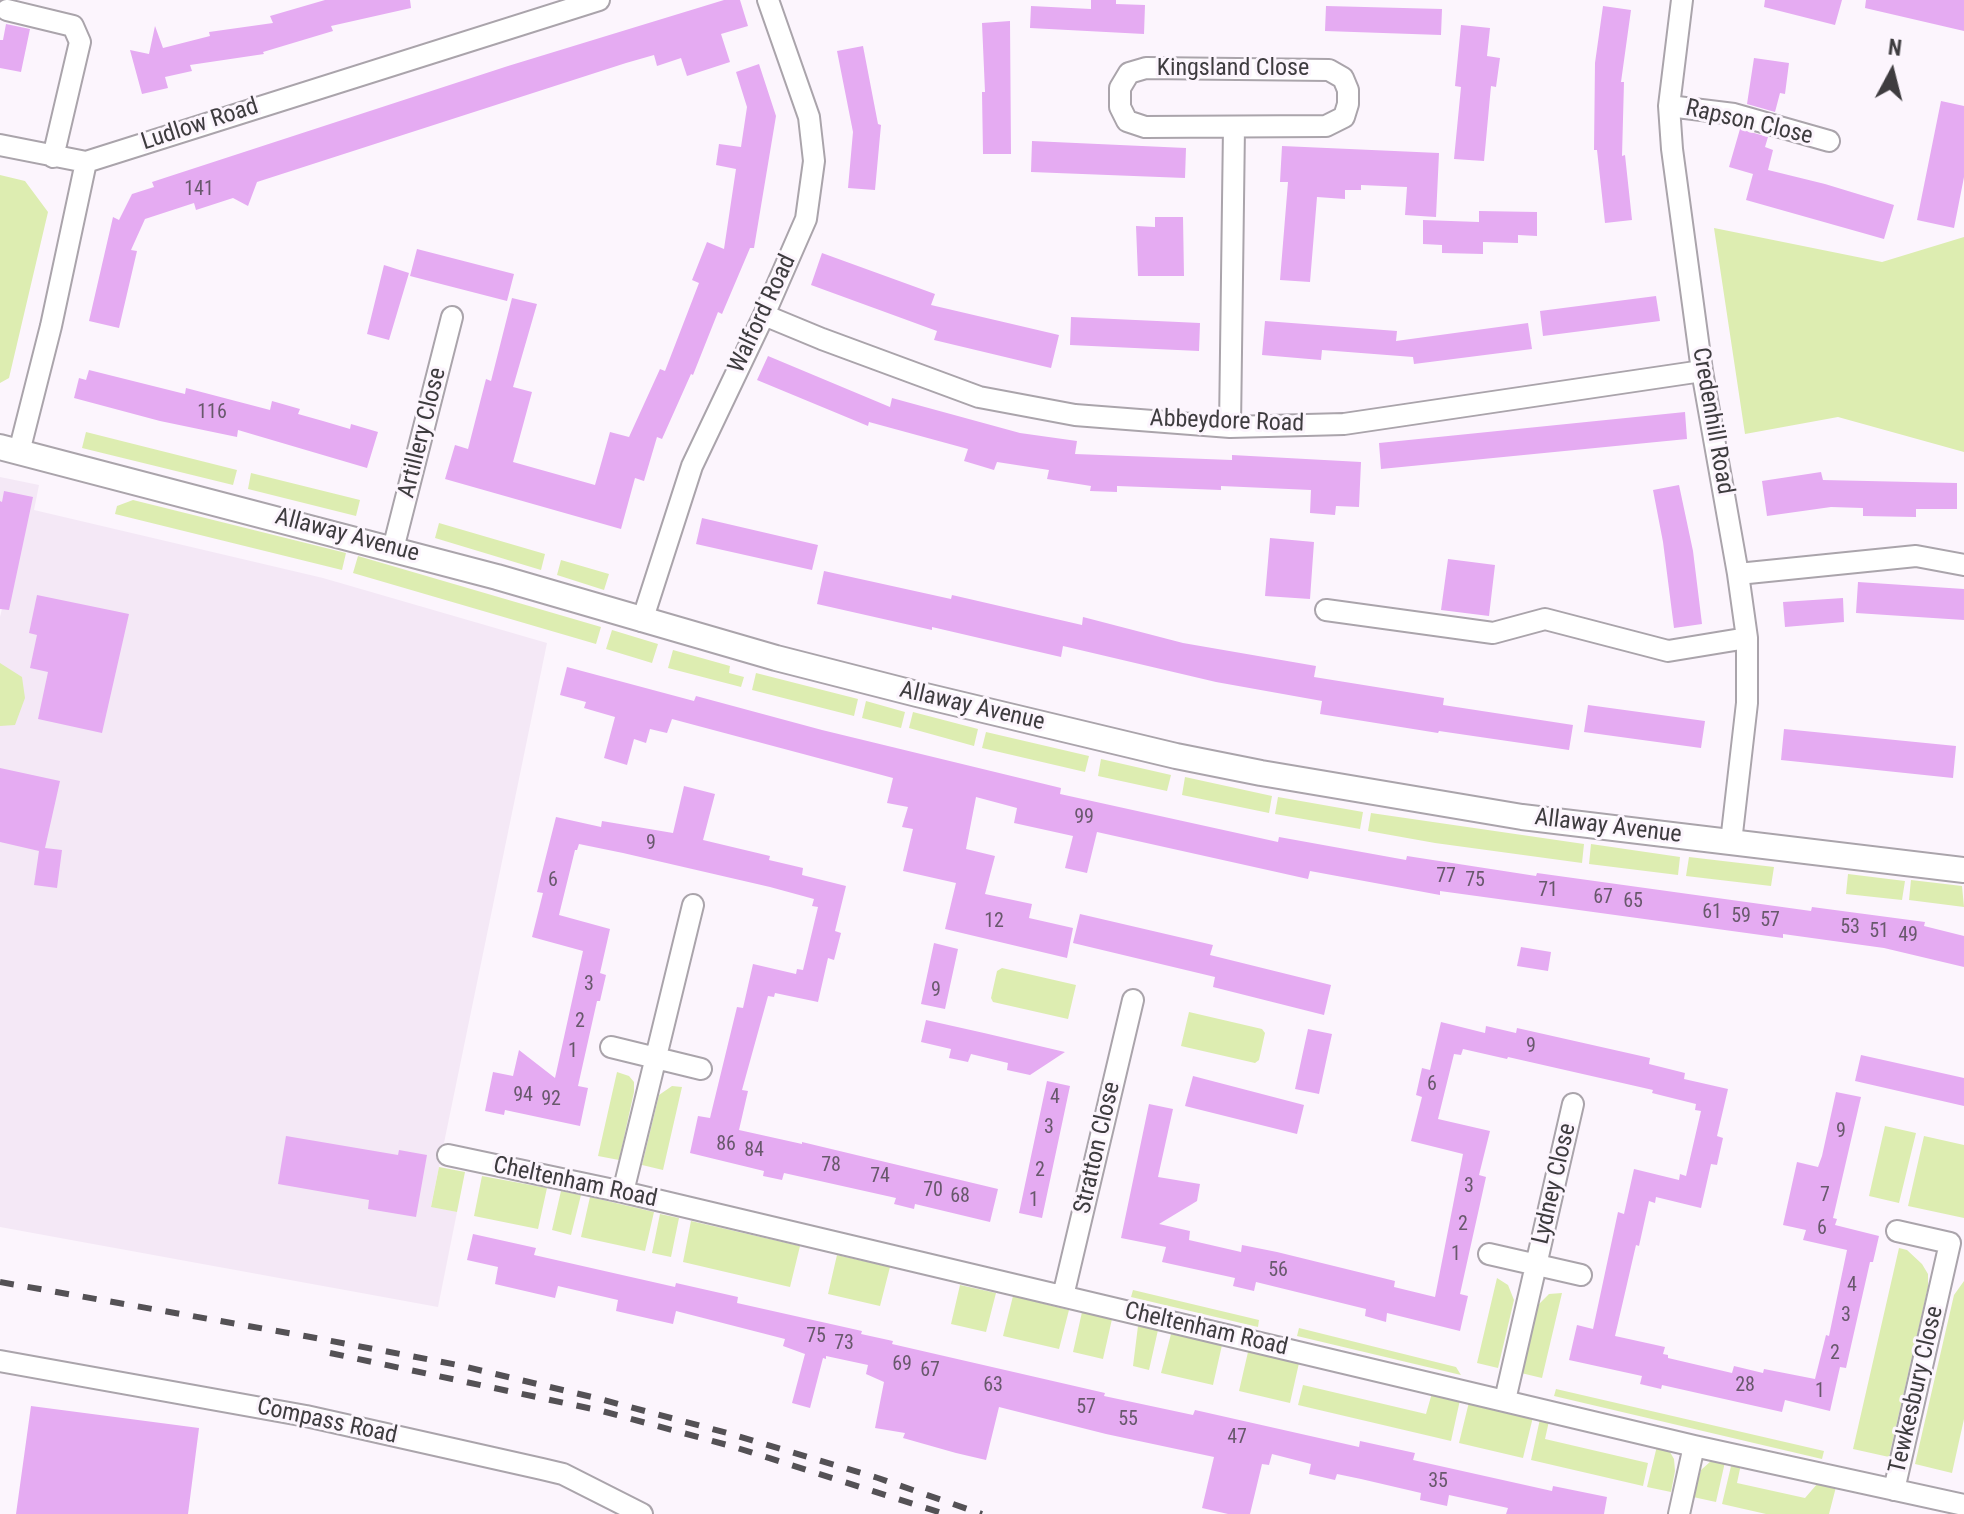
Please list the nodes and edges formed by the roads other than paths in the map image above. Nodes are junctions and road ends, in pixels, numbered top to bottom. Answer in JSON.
{"nodes":[{"id":1,"x":599,"y":0,"type":"edge"},
{"id":2,"x":768,"y":0,"type":"edge"},
{"id":3,"x":1682,"y":0,"type":"edge"},
{"id":4,"x":573,"y":3,"type":"edge"},
{"id":5,"x":7,"y":10,"type":"dead end"},
{"id":6,"x":1669,"y":106,"type":"junction"},
{"id":7,"x":1234,"y":127,"type":"junction"},
{"id":8,"x":1829,"y":141,"type":"dead end"},
{"id":9,"x":0,"y":145,"type":"edge"},
{"id":10,"x":53,"y":157,"type":"junction"},
{"id":11,"x":86,"y":162,"type":"junction"},
{"id":12,"x":764,"y":315,"type":"junction"},
{"id":13,"x":452,"y":317,"type":"dead end"},
{"id":14,"x":1702,"y":371,"type":"junction"},
{"id":15,"x":1230,"y":427,"type":"junction"},
{"id":16,"x":10,"y":450,"type":"edge"},
{"id":17,"x":393,"y":549,"type":"junction"},
{"id":18,"x":1964,"y":565,"type":"edge"},
{"id":19,"x":1738,"y":574,"type":"junction"},
{"id":20,"x":1326,"y":610,"type":"dead end"},
{"id":21,"x":642,"y":621,"type":"junction"},
{"id":22,"x":1747,"y":638,"type":"junction"},
{"id":23,"x":1731,"y":842,"type":"junction"},
{"id":24,"x":1964,"y":870,"type":"edge"},
{"id":25,"x":693,"y":905,"type":"dead end"},
{"id":26,"x":1133,"y":1000,"type":"dead end"},
{"id":27,"x":611,"y":1047,"type":"dead end"},
{"id":28,"x":655,"y":1058,"type":"junction"},
{"id":29,"x":701,"y":1069,"type":"dead end"},
{"id":30,"x":1573,"y":1104,"type":"dead end"},
{"id":31,"x":448,"y":1155,"type":"dead end"},
{"id":32,"x":623,"y":1192,"type":"junction"},
{"id":33,"x":1897,"y":1231,"type":"dead end"},
{"id":34,"x":1957,"y":1245,"type":"edge"},
{"id":35,"x":1489,"y":1254,"type":"dead end"},
{"id":36,"x":1536,"y":1265,"type":"junction"},
{"id":37,"x":1581,"y":1275,"type":"dead end"},
{"id":38,"x":1063,"y":1296,"type":"junction"},
{"id":39,"x":2,"y":1362,"type":"edge"},
{"id":40,"x":0,"y":1384,"type":"edge"},
{"id":41,"x":1505,"y":1400,"type":"junction"},
{"id":42,"x":1694,"y":1446,"type":"junction"},
{"id":43,"x":1894,"y":1490,"type":"junction"},
{"id":44,"x":1964,"y":1505,"type":"edge"},
{"id":45,"x":642,"y":1514,"type":"edge"},
{"id":46,"x":1679,"y":1514,"type":"edge"}],
"edges":[{"from":1,"to":4,"type":"street","name":"Ludlow Road"},
{"from":2,"to":12,"type":"street","name":"Walford Road"},
{"from":3,"to":6,"type":"street","name":"Credenhill Road"},
{"from":4,"to":11,"type":"street","name":"Ludlow Road"},
{"from":5,"to":10,"type":"street"},
{"from":6,"to":8,"type":"street","name":"Rapson Close"},
{"from":6,"to":14,"type":"street","name":"Credenhill Road"},
{"from":7,"to":7,"type":"street","name":"Kingsland Close"},
{"from":7,"to":15,"type":"street"},
{"from":9,"to":10,"type":"street"},
{"from":10,"to":11,"type":"street"},
{"from":11,"to":16,"type":"street"},
{"from":12,"to":15,"type":"street","name":"Abbeydore Road"},
{"from":12,"to":21,"type":"street","name":"Walford Road"},
{"from":13,"to":17,"type":"street","name":"Artillery Close"},
{"from":14,"to":15,"type":"street","name":"Abbeydore Road"},
{"from":14,"to":19,"type":"street","name":"Credenhill Road"},
{"from":16,"to":17,"type":"street","name":"Allaway Avenue"},
{"from":17,"to":21,"type":"street","name":"Allaway Avenue"},
{"from":18,"to":19,"type":"street"},
{"from":19,"to":22,"type":"street","name":"Credenhill Road"},
{"from":20,"to":22,"type":"street"},
{"from":21,"to":23,"type":"street","name":"Allaway Avenue"},
{"from":22,"to":23,"type":"street","name":"Credenhill Road"},
{"from":23,"to":24,"type":"street","name":"Allaway Avenue"},
{"from":25,"to":28,"type":"street"},
{"from":26,"to":38,"type":"street","name":"Stratton Close"},
{"from":27,"to":28,"type":"street"},
{"from":28,"to":29,"type":"street"},
{"from":28,"to":32,"type":"street"},
{"from":30,"to":36,"type":"street","name":"Lydney Close"},
{"from":31,"to":32,"type":"street","name":"Cheltenham Road"},
{"from":32,"to":38,"type":"street","name":"Cheltenham Road"},
{"from":33,"to":34,"type":"street","name":"Tewkesbury Close"},
{"from":34,"to":43,"type":"street","name":"Tewkesbury Close"},
{"from":35,"to":36,"type":"street","name":"Lydney Close"},
{"from":36,"to":37,"type":"street","name":"Lydney Close"},
{"from":36,"to":41,"type":"street","name":"Lydney Close"},
{"from":38,"to":41,"type":"street","name":"Cheltenham Road"},
{"from":39,"to":40,"type":"street","name":"Compass Road"},
{"from":39,"to":45,"type":"street","name":"Compass Road"},
{"from":41,"to":42,"type":"street","name":"Cheltenham Road"},
{"from":42,"to":43,"type":"street","name":"Cheltenham Road"},
{"from":42,"to":46,"type":"street"},
{"from":43,"to":44,"type":"street","name":"Cheltenham Road"}]}
